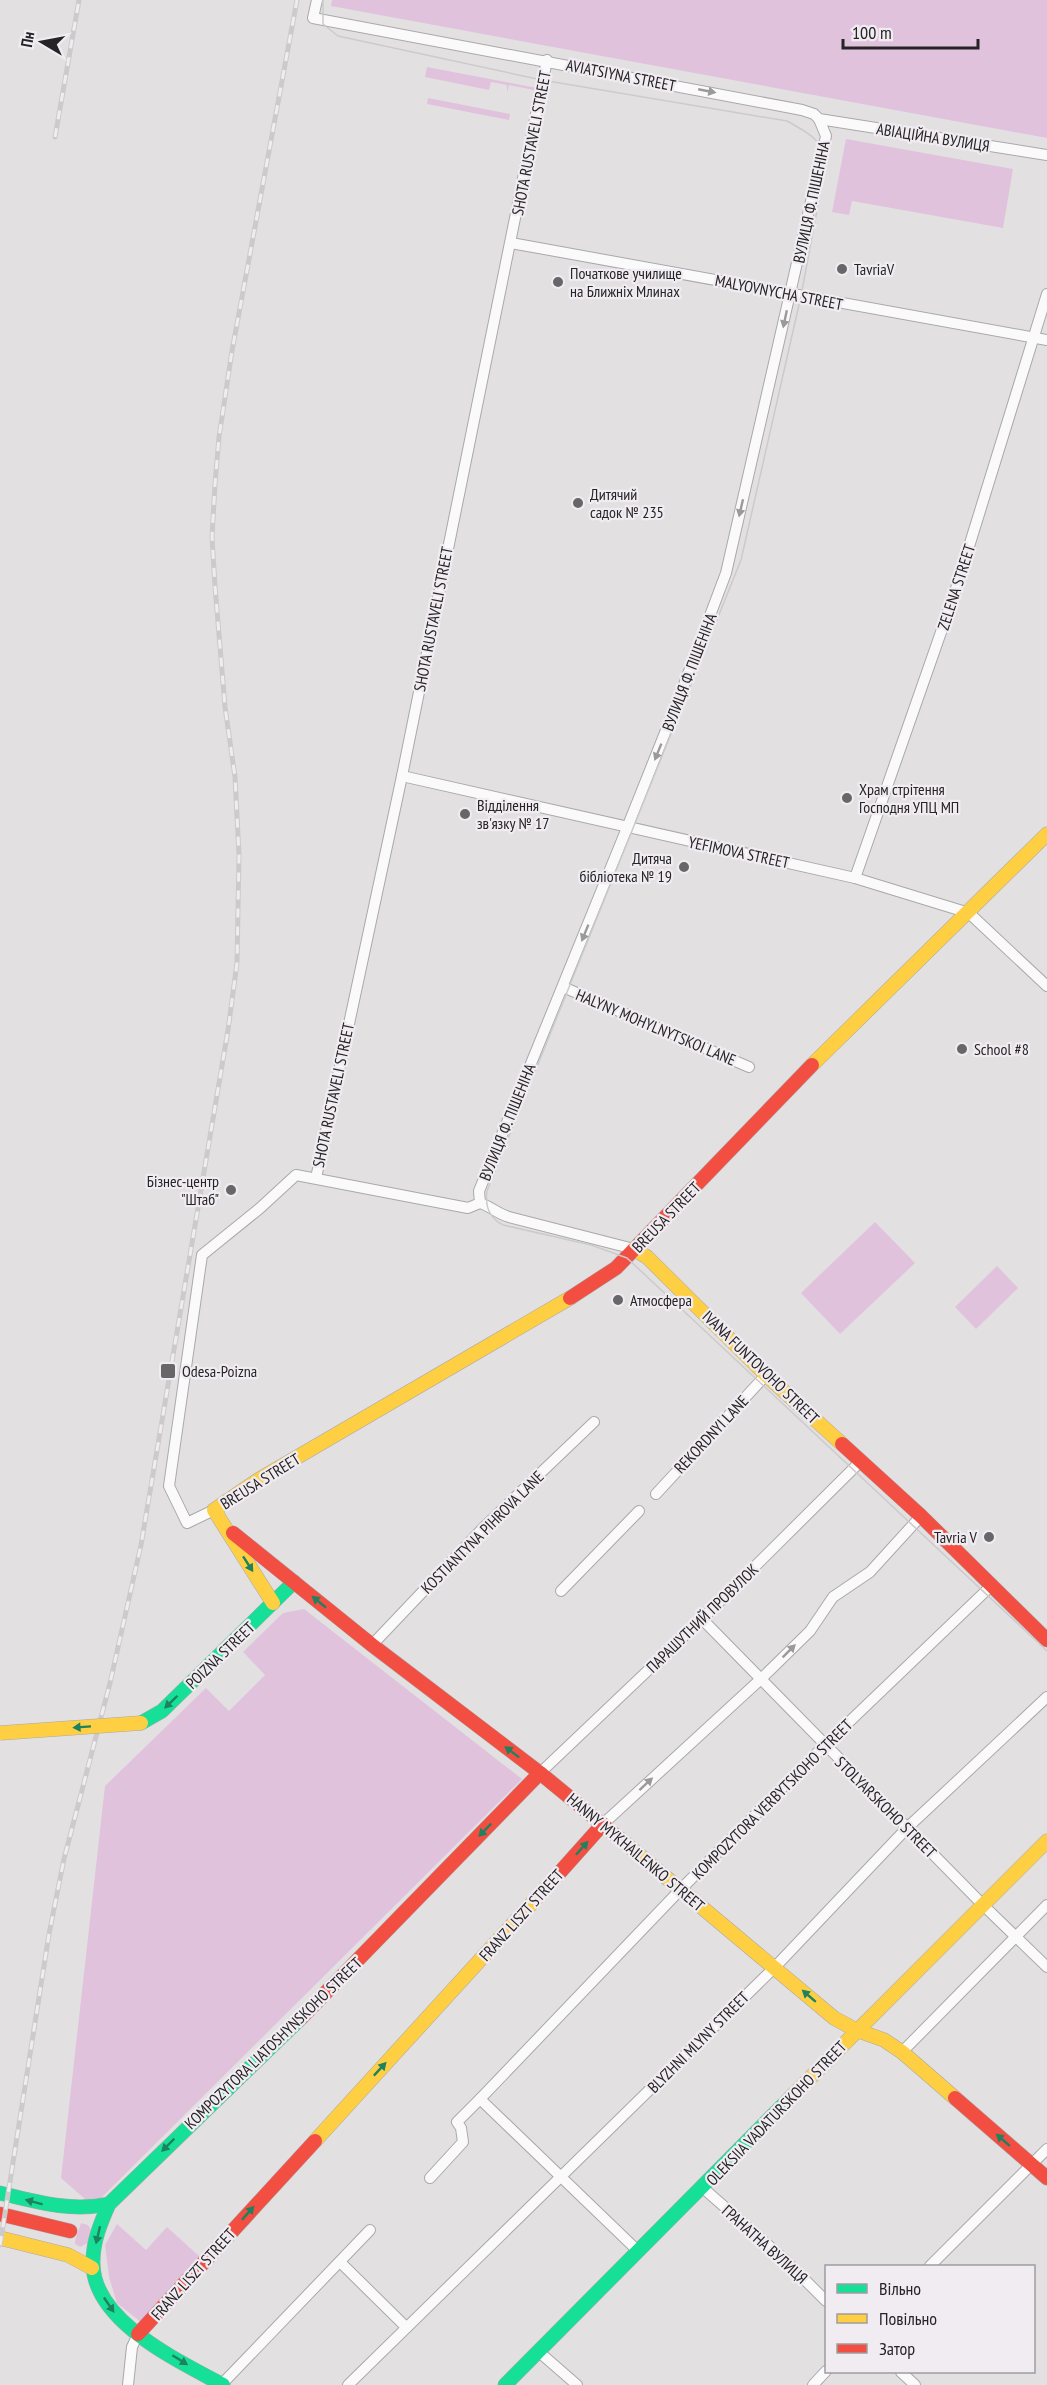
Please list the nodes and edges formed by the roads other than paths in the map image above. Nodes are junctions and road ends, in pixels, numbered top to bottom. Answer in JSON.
{"nodes":[{"id":1,"x":316,"y":0,"type":"edge"},
{"id":2,"x":547,"y":60,"type":"junction"},
{"id":3,"x":819,"y":119,"type":"junction"},
{"id":4,"x":1047,"y":155,"type":"edge"},
{"id":5,"x":511,"y":243,"type":"junction"},
{"id":6,"x":791,"y":294,"type":"junction"},
{"id":7,"x":1047,"y":294,"type":"edge"},
{"id":8,"x":1034,"y":338,"type":"junction"},
{"id":9,"x":1047,"y":340,"type":"edge"},
{"id":10,"x":402,"y":776,"type":"junction"},
{"id":11,"x":627,"y":828,"type":"junction"},
{"id":12,"x":1047,"y":834,"type":"edge"},
{"id":13,"x":855,"y":878,"type":"junction"},
{"id":14,"x":969,"y":913,"type":"junction"},
{"id":15,"x":1047,"y":986,"type":"edge"},
{"id":16,"x":563,"y":987,"type":"junction"},
{"id":17,"x":749,"y":1067,"type":"dead end"},
{"id":18,"x":316,"y":1178,"type":"junction"},
{"id":19,"x":480,"y":1203,"type":"junction"},
{"id":20,"x":634,"y":1250,"type":"junction"},
{"id":21,"x":766,"y":1375,"type":"junction"},
{"id":22,"x":594,"y":1422,"type":"dead end"},
{"id":23,"x":861,"y":1461,"type":"junction"},
{"id":24,"x":656,"y":1494,"type":"dead end"},
{"id":25,"x":214,"y":1510,"type":"junction"},
{"id":26,"x":639,"y":1511,"type":"dead end"},
{"id":27,"x":921,"y":1516,"type":"junction"},
{"id":28,"x":223,"y":1525,"type":"junction"},
{"id":29,"x":294,"y":1582,"type":"junction"},
{"id":30,"x":991,"y":1586,"type":"junction"},
{"id":31,"x":561,"y":1592,"type":"dead end"},
{"id":32,"x":273,"y":1603,"type":"junction"},
{"id":33,"x":702,"y":1619,"type":"junction"},
{"id":34,"x":1047,"y":1640,"type":"edge"},
{"id":35,"x":372,"y":1645,"type":"junction"},
{"id":36,"x":762,"y":1678,"type":"junction"},
{"id":37,"x":1047,"y":1697,"type":"edge"},
{"id":38,"x":0,"y":1733,"type":"edge"},
{"id":39,"x":825,"y":1745,"type":"junction"},
{"id":40,"x":540,"y":1773,"type":"junction"},
{"id":41,"x":603,"y":1824,"type":"junction"},
{"id":42,"x":907,"y":1828,"type":"junction"},
{"id":43,"x":1047,"y":1841,"type":"edge"},
{"id":44,"x":681,"y":1889,"type":"junction"},
{"id":45,"x":983,"y":1905,"type":"junction"},
{"id":46,"x":1047,"y":1905,"type":"edge"},
{"id":47,"x":1016,"y":1936,"type":"junction"},
{"id":48,"x":775,"y":1967,"type":"junction"},
{"id":49,"x":1047,"y":1967,"type":"edge"},
{"id":50,"x":856,"y":2030,"type":"junction"},
{"id":51,"x":902,"y":2052,"type":"junction"},
{"id":52,"x":480,"y":2098,"type":"junction"},
{"id":53,"x":1047,"y":2149,"type":"edge"},
{"id":54,"x":1032,"y":2164,"type":"junction"},
{"id":55,"x":430,"y":2178,"type":"dead end"},
{"id":56,"x":561,"y":2178,"type":"junction"},
{"id":57,"x":1047,"y":2178,"type":"edge"},
{"id":58,"x":703,"y":2188,"type":"junction"},
{"id":59,"x":0,"y":2193,"type":"edge"},
{"id":60,"x":109,"y":2204,"type":"junction"},
{"id":61,"x":73,"y":2210,"type":"junction"},
{"id":62,"x":0,"y":2214,"type":"edge"},
{"id":63,"x":370,"y":2230,"type":"dead end"},
{"id":64,"x":70,"y":2231,"type":"junction"},
{"id":65,"x":0,"y":2238,"type":"edge"},
{"id":66,"x":638,"y":2251,"type":"junction"},
{"id":67,"x":57,"y":2252,"type":"junction"},
{"id":68,"x":340,"y":2262,"type":"junction"},
{"id":69,"x":931,"y":2265,"type":"edge"},
{"id":70,"x":92,"y":2268,"type":"junction"},
{"id":71,"x":825,"y":2300,"type":"edge"},
{"id":72,"x":406,"y":2327,"type":"junction"},
{"id":73,"x":138,"y":2334,"type":"junction"},
{"id":74,"x":538,"y":2351,"type":"junction"},
{"id":75,"x":825,"y":2372,"type":"edge"},
{"id":76,"x":902,"y":2373,"type":"edge"},
{"id":77,"x":128,"y":2385,"type":"edge"},
{"id":78,"x":222,"y":2385,"type":"edge"},
{"id":79,"x":348,"y":2385,"type":"edge"},
{"id":80,"x":506,"y":2385,"type":"edge"},
{"id":81,"x":577,"y":2385,"type":"edge"},
{"id":82,"x":813,"y":2385,"type":"edge"},
{"id":83,"x":915,"y":2385,"type":"edge"}],
"edges":[{"from":1,"to":2,"type":"street","name":"AVIATSIYNA STREET"},
{"from":2,"to":3,"type":"street","name":"AVIATSIYNA STREET","one_way":true},
{"from":2,"to":5,"type":"street","name":"SHOTA RUSTAVELI STREET"},
{"from":3,"to":4,"type":"street","name":"АВІАЦІЙНА ВУЛИЦЯ"},
{"from":3,"to":6,"type":"street","name":"ВУЛИЦЯ Ф. ПІШЕНІНА"},
{"from":5,"to":6,"type":"street","name":"MALYOVNYCHA STREET"},
{"from":5,"to":10,"type":"street","name":"SHOTA RUSTAVELI STREET"},
{"from":6,"to":8,"type":"street","name":"MALYOVNYCHA STREET"},
{"from":6,"to":11,"type":"street","name":"ВУЛИЦЯ Ф. ПІШЕНІНА","one_way":true},
{"from":7,"to":8,"type":"street","name":"ZELENA STREET"},
{"from":8,"to":9,"type":"street","name":"MALYOVNYCHA STREET"},
{"from":8,"to":13,"type":"street","name":"ZELENA STREET"},
{"from":10,"to":11,"type":"street","name":"YEFIMOVA STREET"},
{"from":10,"to":18,"type":"street","name":"SHOTA RUSTAVELI STREET"},
{"from":11,"to":13,"type":"street","name":"YEFIMOVA STREET"},
{"from":11,"to":16,"type":"street","name":"ВУЛИЦЯ Ф. ПІШЕНІНА","one_way":true},
{"from":12,"to":14,"type":"street","name":"BREUSA STREET"},
{"from":13,"to":14,"type":"street","name":"YEFIMOVA STREET"},
{"from":14,"to":15,"type":"street","name":"YEFIMOVA STREET"},
{"from":14,"to":20,"type":"street","name":"BREUSA STREET"},
{"from":16,"to":17,"type":"street","name":"HALYNY MOHYLNYTSKOI LANE"},
{"from":16,"to":19,"type":"street","name":"ВУЛИЦЯ Ф. ПІШЕНІНА"},
{"from":18,"to":19,"type":"street"},
{"from":18,"to":25,"type":"street"},
{"from":19,"to":20,"type":"street","name":"IVANA FUNTOVOHO STREET"},
{"from":20,"to":21,"type":"street","name":"IVANA FUNTOVOHO STREET"},
{"from":20,"to":25,"type":"street","name":"BREUSA STREET"},
{"from":21,"to":23,"type":"street","name":"IVANA FUNTOVOHO STREET"},
{"from":21,"to":24,"type":"street","name":"REKORDNYI LANE"},
{"from":22,"to":35,"type":"street","name":"KOSTIANTYNA PIHROVA LANE"},
{"from":23,"to":27,"type":"street","name":"IVANA FUNTOVOHO STREET"},
{"from":23,"to":33,"type":"street","name":"ПАРАШУТНИЙ ПРОВУЛОК"},
{"from":25,"to":28,"type":"street","name":"HANNY MYKHAILENKO STREET"},
{"from":26,"to":31,"type":"street"},
{"from":27,"to":30,"type":"street","name":"IVANA FUNTOVOHO STREET"},
{"from":36,"to":27,"type":"street","name":"FRANZ LISZT STREET","one_way":true},
{"from":28,"to":29,"type":"street","name":"HANNY MYKHAILENKO STREET"},
{"from":28,"to":32,"type":"street","name":"HANNY MYKHAILENKO STREET","one_way":true},
{"from":29,"to":32,"type":"street","name":"POIZNA STREET"},
{"from":35,"to":29,"type":"street","name":"HANNY MYKHAILENKO STREET","one_way":true},
{"from":30,"to":34,"type":"street","name":"IVANA FUNTOVOHO STREET"},
{"from":30,"to":39,"type":"street","name":"KOMPOZYTORA VERBYTSKOHO STREET"},
{"from":32,"to":38,"type":"street","name":"POIZNA STREET","one_way":true,"bridge":true},
{"from":33,"to":36,"type":"street","name":"STOLYARSKOHO STREET"},
{"from":33,"to":40,"type":"street","name":"ПАРАШУТНИЙ ПРОВУЛОК"},
{"from":40,"to":35,"type":"street","name":"HANNY MYKHAILENKO STREET","one_way":true},
{"from":36,"to":39,"type":"street","name":"STOLYARSKOHO STREET"},
{"from":41,"to":36,"type":"street","name":"FRANZ LISZT STREET","one_way":true},
{"from":37,"to":42,"type":"street","name":"BLYZHNI MLYNY STREET"},
{"from":39,"to":42,"type":"street","name":"STOLYARSKOHO STREET"},
{"from":39,"to":44,"type":"street","name":"KOMPOZYTORA VERBYTSKOHO STREET"},
{"from":40,"to":41,"type":"street","name":"HANNY MYKHAILENKO STREET"},
{"from":40,"to":60,"type":"street","name":"KOMPOZYTORA LIATOSHYNSKOHO STREET","one_way":true},
{"from":41,"to":44,"type":"street","name":"HANNY MYKHAILENKO STREET"},
{"from":73,"to":41,"type":"street","name":"FRANZ LISZT STREET","one_way":true},
{"from":42,"to":45,"type":"street","name":"STOLYARSKOHO STREET"},
{"from":42,"to":48,"type":"street","name":"BLYZHNI MLYNY STREET"},
{"from":43,"to":45,"type":"street","name":"OLEKSIIA VADATURSKOHO STREET"},
{"from":44,"to":48,"type":"street","name":"HANNY MYKHAILENKO STREET"},
{"from":44,"to":52,"type":"street","name":"KOMPOZYTORA VERBYTSKOHO STREET"},
{"from":45,"to":47,"type":"street","name":"STOLYARSKOHO STREET"},
{"from":45,"to":50,"type":"street","name":"OLEKSIIA VADATURSKOHO STREET"},
{"from":46,"to":47,"type":"street"},
{"from":47,"to":49,"type":"street","name":"STOLYARSKOHO STREET"},
{"from":47,"to":51,"type":"street"},
{"from":50,"to":48,"type":"street","name":"HANNY MYKHAILENKO STREET","one_way":true},
{"from":48,"to":56,"type":"street","name":"BLYZHNI MLYNY STREET"},
{"from":50,"to":51,"type":"street","name":"HANNY MYKHAILENKO STREET"},
{"from":50,"to":58,"type":"street","name":"OLEKSIIA VADATURSKOHO STREET"},
{"from":54,"to":51,"type":"street","name":"HANNY MYKHAILENKO STREET","one_way":true},
{"from":52,"to":55,"type":"street","name":"KOMPOZYTORA VERBYTSKOHO STREET"},
{"from":52,"to":56,"type":"street"},
{"from":53,"to":54,"type":"street"},
{"from":54,"to":57,"type":"street","name":"HANNY MYKHAILENKO STREET"},
{"from":54,"to":69,"type":"street"},
{"from":56,"to":66,"type":"street"},
{"from":56,"to":72,"type":"street","name":"BLYZHNI MLYNY STREET"},
{"from":58,"to":66,"type":"street","name":"OLEKSIIA VADATURSKOHO STREET"},
{"from":58,"to":71,"type":"street","name":"ГРАНАТНА ВУЛИЦЯ"},
{"from":61,"to":59,"type":"street","one_way":true},
{"from":60,"to":61,"type":"street"},
{"from":60,"to":70,"type":"street","name":"KOMPOZYTORA LIATOSHYNSKOHO STREET","one_way":true},
{"from":61,"to":64,"type":"street"},
{"from":62,"to":64,"type":"street"},
{"from":63,"to":68,"type":"street"},
{"from":64,"to":67,"type":"street"},
{"from":65,"to":67,"type":"street"},
{"from":66,"to":74,"type":"street","name":"OLEKSIIA VADATURSKOHO STREET"},
{"from":67,"to":70,"type":"street"},
{"from":68,"to":72,"type":"street"},
{"from":68,"to":78,"type":"street"},
{"from":70,"to":73,"type":"street","one_way":true},
{"from":72,"to":79,"type":"street","name":"BLYZHNI MLYNY STREET"},
{"from":73,"to":77,"type":"street"},
{"from":73,"to":78,"type":"street","one_way":true},
{"from":74,"to":80,"type":"street","name":"OLEKSIIA VADATURSKOHO STREET"},
{"from":74,"to":81,"type":"street"},
{"from":75,"to":82,"type":"street"},
{"from":76,"to":83,"type":"street"}]}
